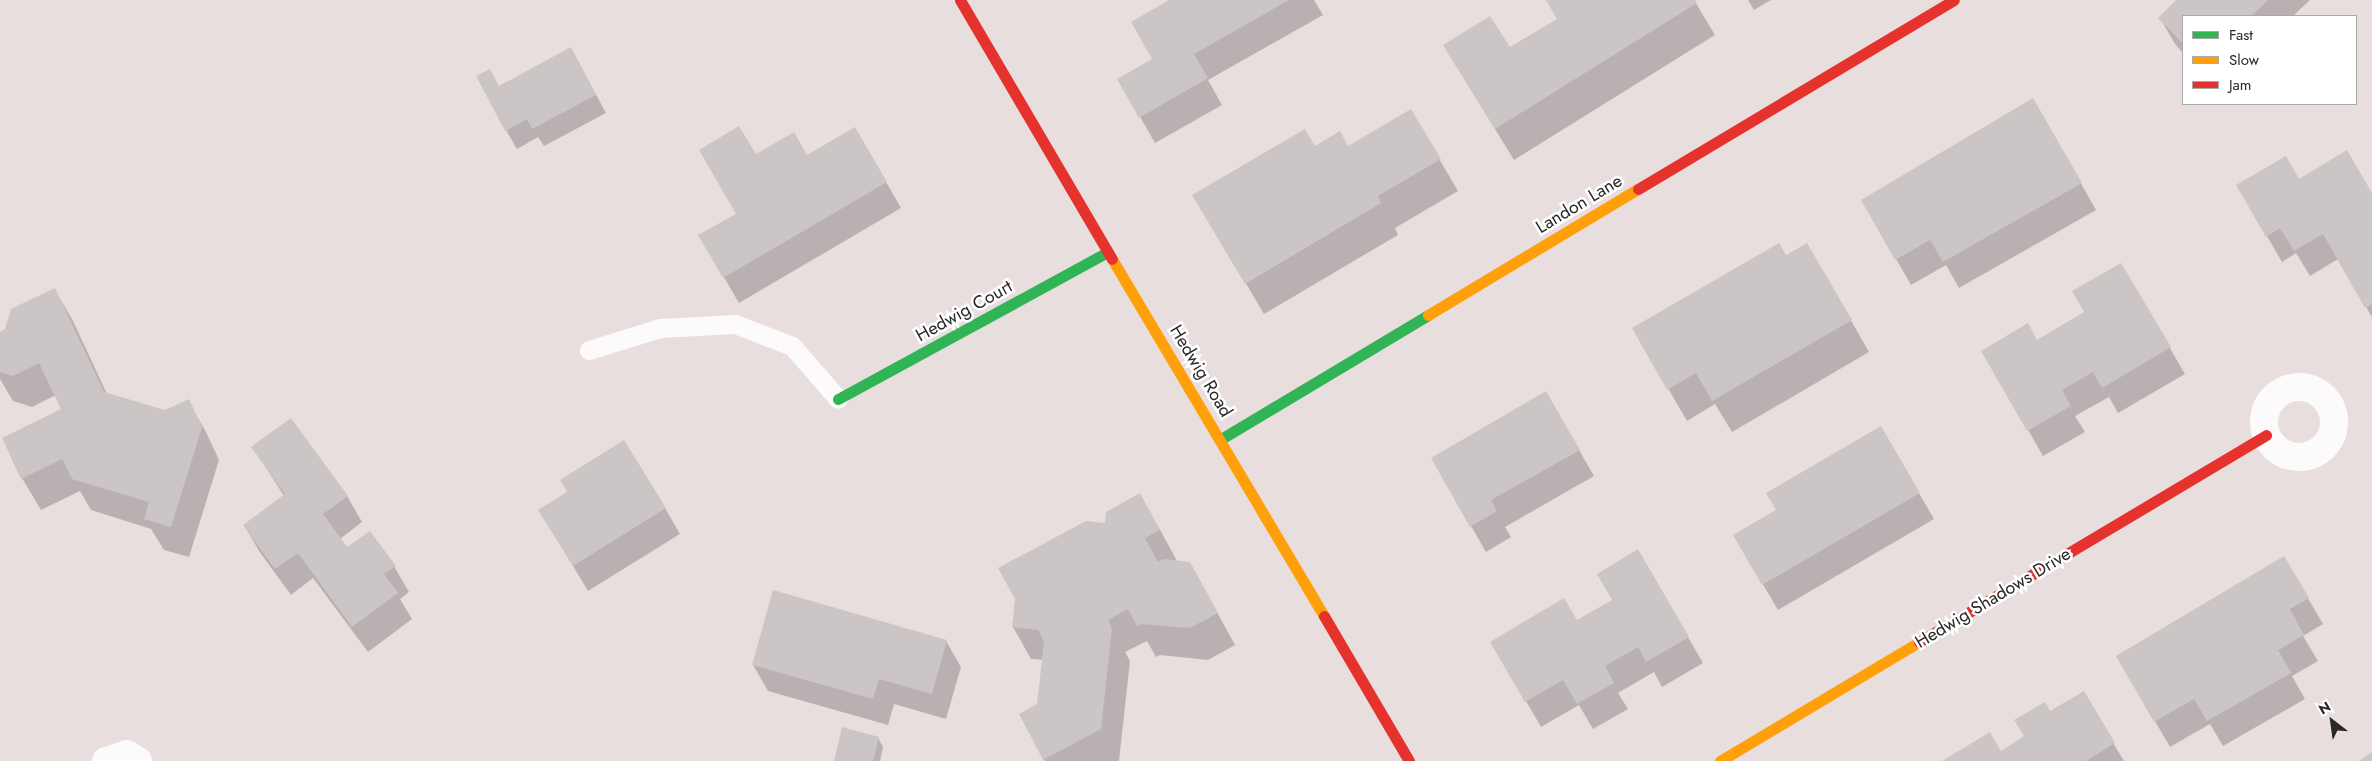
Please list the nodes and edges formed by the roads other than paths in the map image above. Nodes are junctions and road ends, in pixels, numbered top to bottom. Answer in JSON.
{"nodes":[{"id":1,"x":960,"y":0,"type":"edge"},
{"id":2,"x":1954,"y":0,"type":"edge"},
{"id":3,"x":1108,"y":252,"type":"junction"},
{"id":4,"x":589,"y":350,"type":"dead end"},
{"id":5,"x":838,"y":400,"type":"joint"},
{"id":6,"x":2266,"y":435,"type":"dead end"},
{"id":7,"x":1221,"y":439,"type":"junction"},
{"id":8,"x":106,"y":761,"type":"edge"},
{"id":9,"x":138,"y":761,"type":"edge"},
{"id":10,"x":1410,"y":761,"type":"edge"},
{"id":11,"x":1720,"y":761,"type":"edge"}],
"edges":[{"from":1,"to":3,"type":"street","name":"Hedwig Road"},
{"from":2,"to":7,"type":"street","name":"Landon Lane"},
{"from":3,"to":5,"type":"street","name":"Hedwig Court"},
{"from":3,"to":7,"type":"street","name":"Hedwig Road"},
{"from":4,"to":5,"type":"lane"},
{"from":6,"to":11,"type":"street","name":"Hedwig Shadows Drive"},
{"from":7,"to":10,"type":"street","name":"Hedwig Road"},
{"from":8,"to":9,"type":"street"}]}
